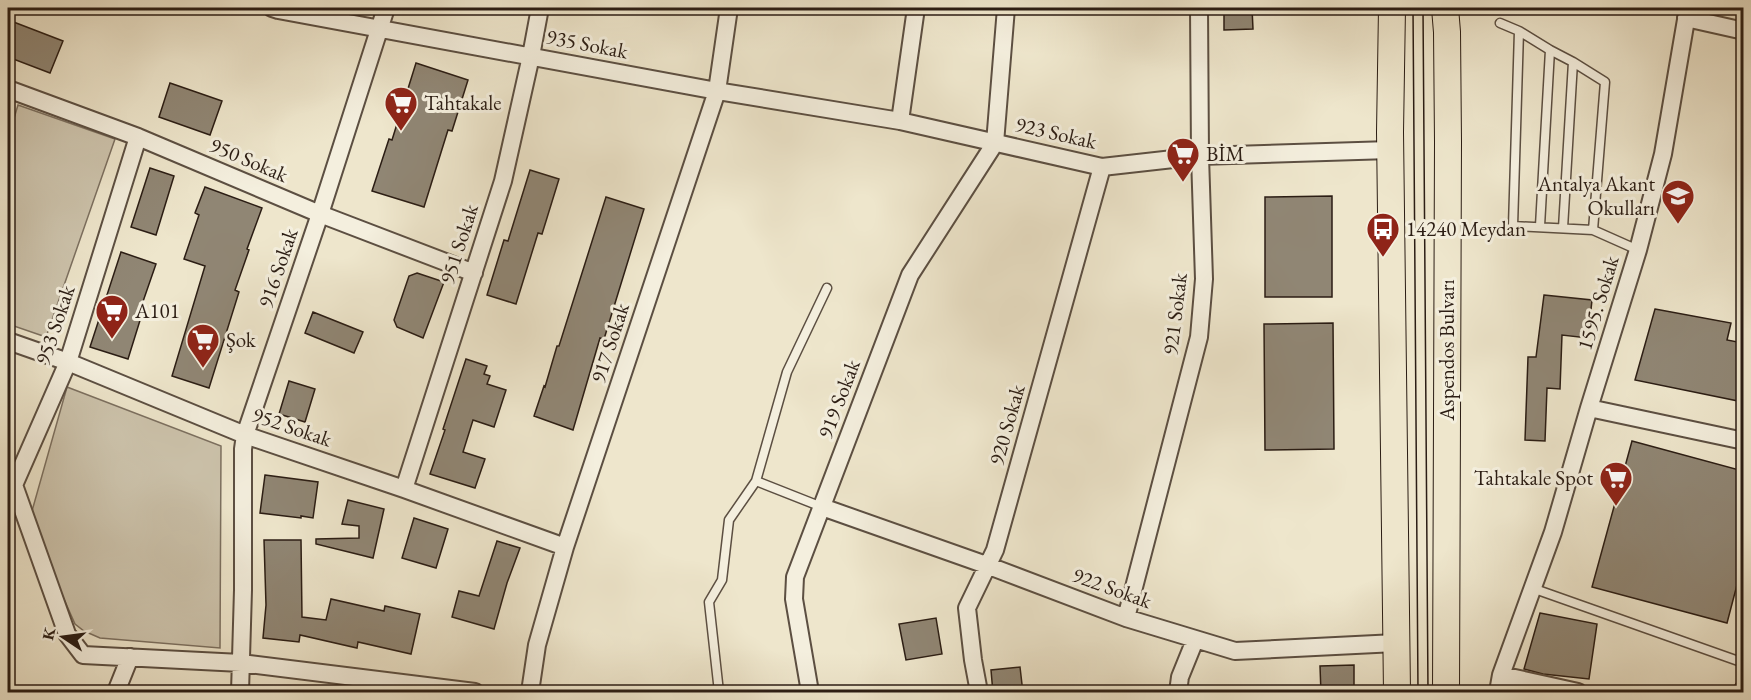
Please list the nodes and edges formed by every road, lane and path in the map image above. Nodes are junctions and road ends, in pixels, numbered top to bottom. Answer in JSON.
{"nodes":[{"id":1,"x":272,"y":8,"type":"edge"},
{"id":2,"x":386,"y":8,"type":"edge"},
{"id":3,"x":540,"y":8,"type":"edge"},
{"id":4,"x":729,"y":8,"type":"edge"},
{"id":5,"x":916,"y":8,"type":"edge"},
{"id":6,"x":1006,"y":8,"type":"edge"},
{"id":7,"x":1199,"y":8,"type":"edge"},
{"id":8,"x":1392,"y":8,"type":"edge"},
{"id":9,"x":1445,"y":8,"type":"edge"},
{"id":10,"x":1687,"y":13,"type":"edge"},
{"id":11,"x":1500,"y":23,"type":"dead end"},
{"id":12,"x":381,"y":28,"type":"junction"},
{"id":13,"x":1519,"y":31,"type":"junction"},
{"id":14,"x":1743,"y":31,"type":"edge"},
{"id":15,"x":1550,"y":50,"type":"junction"},
{"id":16,"x":531,"y":56,"type":"junction"},
{"id":17,"x":1573,"y":62,"type":"junction"},
{"id":18,"x":8,"y":89,"type":"edge"},
{"id":19,"x":717,"y":91,"type":"junction"},
{"id":20,"x":900,"y":121,"type":"junction"},
{"id":21,"x":138,"y":138,"type":"junction"},
{"id":22,"x":995,"y":143,"type":"junction"},
{"id":23,"x":1390,"y":150,"type":"junction"},
{"id":24,"x":1200,"y":156,"type":"junction"},
{"id":25,"x":1102,"y":167,"type":"junction"},
{"id":26,"x":320,"y":214,"type":"junction"},
{"id":27,"x":1540,"y":226,"type":"junction"},
{"id":28,"x":1563,"y":228,"type":"junction"},
{"id":29,"x":1593,"y":230,"type":"junction"},
{"id":30,"x":1638,"y":250,"type":"junction"},
{"id":31,"x":474,"y":273,"type":"junction"},
{"id":32,"x":827,"y":288,"type":"dead end"},
{"id":33,"x":8,"y":341,"type":"edge"},
{"id":34,"x":68,"y":362,"type":"junction"},
{"id":35,"x":1589,"y":408,"type":"junction"},
{"id":36,"x":245,"y":435,"type":"junction"},
{"id":37,"x":1743,"y":441,"type":"edge"},
{"id":38,"x":756,"y":481,"type":"junction"},
{"id":39,"x":11,"y":486,"type":"edge"},
{"id":40,"x":404,"y":489,"type":"junction"},
{"id":41,"x":822,"y":507,"type":"junction"},
{"id":42,"x":565,"y":547,"type":"junction"},
{"id":43,"x":989,"y":566,"type":"junction"},
{"id":44,"x":1532,"y":588,"type":"junction"},
{"id":45,"x":1126,"y":618,"type":"junction"},
{"id":46,"x":1195,"y":640,"type":"junction"},
{"id":47,"x":1396,"y":643,"type":"junction"},
{"id":48,"x":130,"y":657,"type":"junction"},
{"id":49,"x":241,"y":663,"type":"junction"},
{"id":50,"x":1743,"y":663,"type":"edge"},
{"id":51,"x":1501,"y":675,"type":"junction"},
{"id":52,"x":1743,"y":688,"type":"edge"},
{"id":53,"x":116,"y":693,"type":"edge"},
{"id":54,"x":240,"y":693,"type":"edge"},
{"id":55,"x":475,"y":693,"type":"edge"},
{"id":56,"x":530,"y":693,"type":"edge"},
{"id":57,"x":719,"y":693,"type":"edge"},
{"id":58,"x":810,"y":693,"type":"edge"},
{"id":59,"x":979,"y":693,"type":"edge"},
{"id":60,"x":1178,"y":693,"type":"edge"},
{"id":61,"x":1397,"y":693,"type":"edge"},
{"id":62,"x":1446,"y":693,"type":"edge"},
{"id":63,"x":1498,"y":693,"type":"edge"},
{"id":64,"x":1578,"y":693,"type":"edge"},
{"id":65,"x":1742,"y":693,"type":"edge"}],
"edges":[{"from":1,"to":12,"type":"street","name":"935 Sokak"},
{"from":2,"to":12,"type":"street","name":"916 Sokak"},
{"from":3,"to":16,"type":"street","name":"951 Sokak"},
{"from":4,"to":19,"type":"street","name":"917 Sokak"},
{"from":5,"to":20,"type":"street"},
{"from":6,"to":22,"type":"street"},
{"from":7,"to":24,"type":"street","name":"921 Sokak"},
{"from":8,"to":23,"type":"main road"},
{"from":9,"to":62,"type":"main road","name":"Aspendos Bulvarı"},
{"from":10,"to":14,"type":"street"},
{"from":10,"to":30,"type":"street","name":"1595. Sokak"},
{"from":11,"to":13,"type":"lane"},
{"from":12,"to":16,"type":"street","name":"935 Sokak"},
{"from":12,"to":26,"type":"street","name":"916 Sokak"},
{"from":13,"to":15,"type":"lane"},
{"from":13,"to":27,"type":"lane"},
{"from":15,"to":17,"type":"lane"},
{"from":15,"to":27,"type":"lane"},
{"from":16,"to":19,"type":"street","name":"935 Sokak"},
{"from":16,"to":31,"type":"street","name":"951 Sokak"},
{"from":17,"to":28,"type":"lane"},
{"from":17,"to":29,"type":"lane"},
{"from":18,"to":21,"type":"street","name":"950 Sokak"},
{"from":19,"to":20,"type":"street","name":"923 Sokak"},
{"from":19,"to":42,"type":"street","name":"917 Sokak"},
{"from":20,"to":22,"type":"street","name":"923 Sokak"},
{"from":21,"to":26,"type":"street","name":"950 Sokak"},
{"from":21,"to":34,"type":"street","name":"953 Sokak"},
{"from":22,"to":25,"type":"street","name":"923 Sokak"},
{"from":22,"to":41,"type":"street","name":"919 Sokak"},
{"from":23,"to":24,"type":"street","name":"923 Sokak"},
{"from":23,"to":47,"type":"main road"},
{"from":24,"to":25,"type":"street","name":"923 Sokak"},
{"from":24,"to":45,"type":"street","name":"921 Sokak"},
{"from":25,"to":43,"type":"street","name":"920 Sokak"},
{"from":26,"to":31,"type":"street","name":"950 Sokak"},
{"from":26,"to":36,"type":"street","name":"916 Sokak"},
{"from":27,"to":28,"type":"lane"},
{"from":28,"to":29,"type":"lane"},
{"from":29,"to":30,"type":"lane"},
{"from":30,"to":35,"type":"street","name":"1595. Sokak"},
{"from":31,"to":40,"type":"street","name":"951 Sokak"},
{"from":32,"to":38,"type":"lane"},
{"from":33,"to":34,"type":"street","name":"952 Sokak"},
{"from":34,"to":36,"type":"street","name":"952 Sokak"},
{"from":34,"to":39,"type":"street","name":"953 Sokak"},
{"from":35,"to":37,"type":"street"},
{"from":35,"to":44,"type":"street","name":"1595. Sokak"},
{"from":36,"to":40,"type":"street","name":"952 Sokak"},
{"from":36,"to":49,"type":"street","name":"916 Sokak"},
{"from":38,"to":41,"type":"lane"},
{"from":38,"to":57,"type":"lane"},
{"from":39,"to":48,"type":"street","name":"953 Sokak"},
{"from":40,"to":42,"type":"street","name":"952 Sokak"},
{"from":41,"to":43,"type":"street","name":"922 Sokak"},
{"from":41,"to":58,"type":"street","name":"919 Sokak"},
{"from":42,"to":56,"type":"street","name":"917 Sokak"},
{"from":43,"to":45,"type":"street","name":"922 Sokak"},
{"from":43,"to":59,"type":"street","name":"920 Sokak"},
{"from":44,"to":50,"type":"lane"},
{"from":44,"to":51,"type":"street","name":"1595. Sokak"},
{"from":45,"to":46,"type":"street","name":"922 Sokak"},
{"from":46,"to":47,"type":"street","name":"922 Sokak"},
{"from":46,"to":60,"type":"street"},
{"from":47,"to":61,"type":"main road"},
{"from":48,"to":49,"type":"street"},
{"from":48,"to":53,"type":"street"},
{"from":49,"to":54,"type":"street","name":"916 Sokak"},
{"from":49,"to":55,"type":"street"},
{"from":51,"to":63,"type":"street","name":"1595. Sokak"},
{"from":51,"to":64,"type":"street"},
{"from":52,"to":65,"type":"street"}]}
